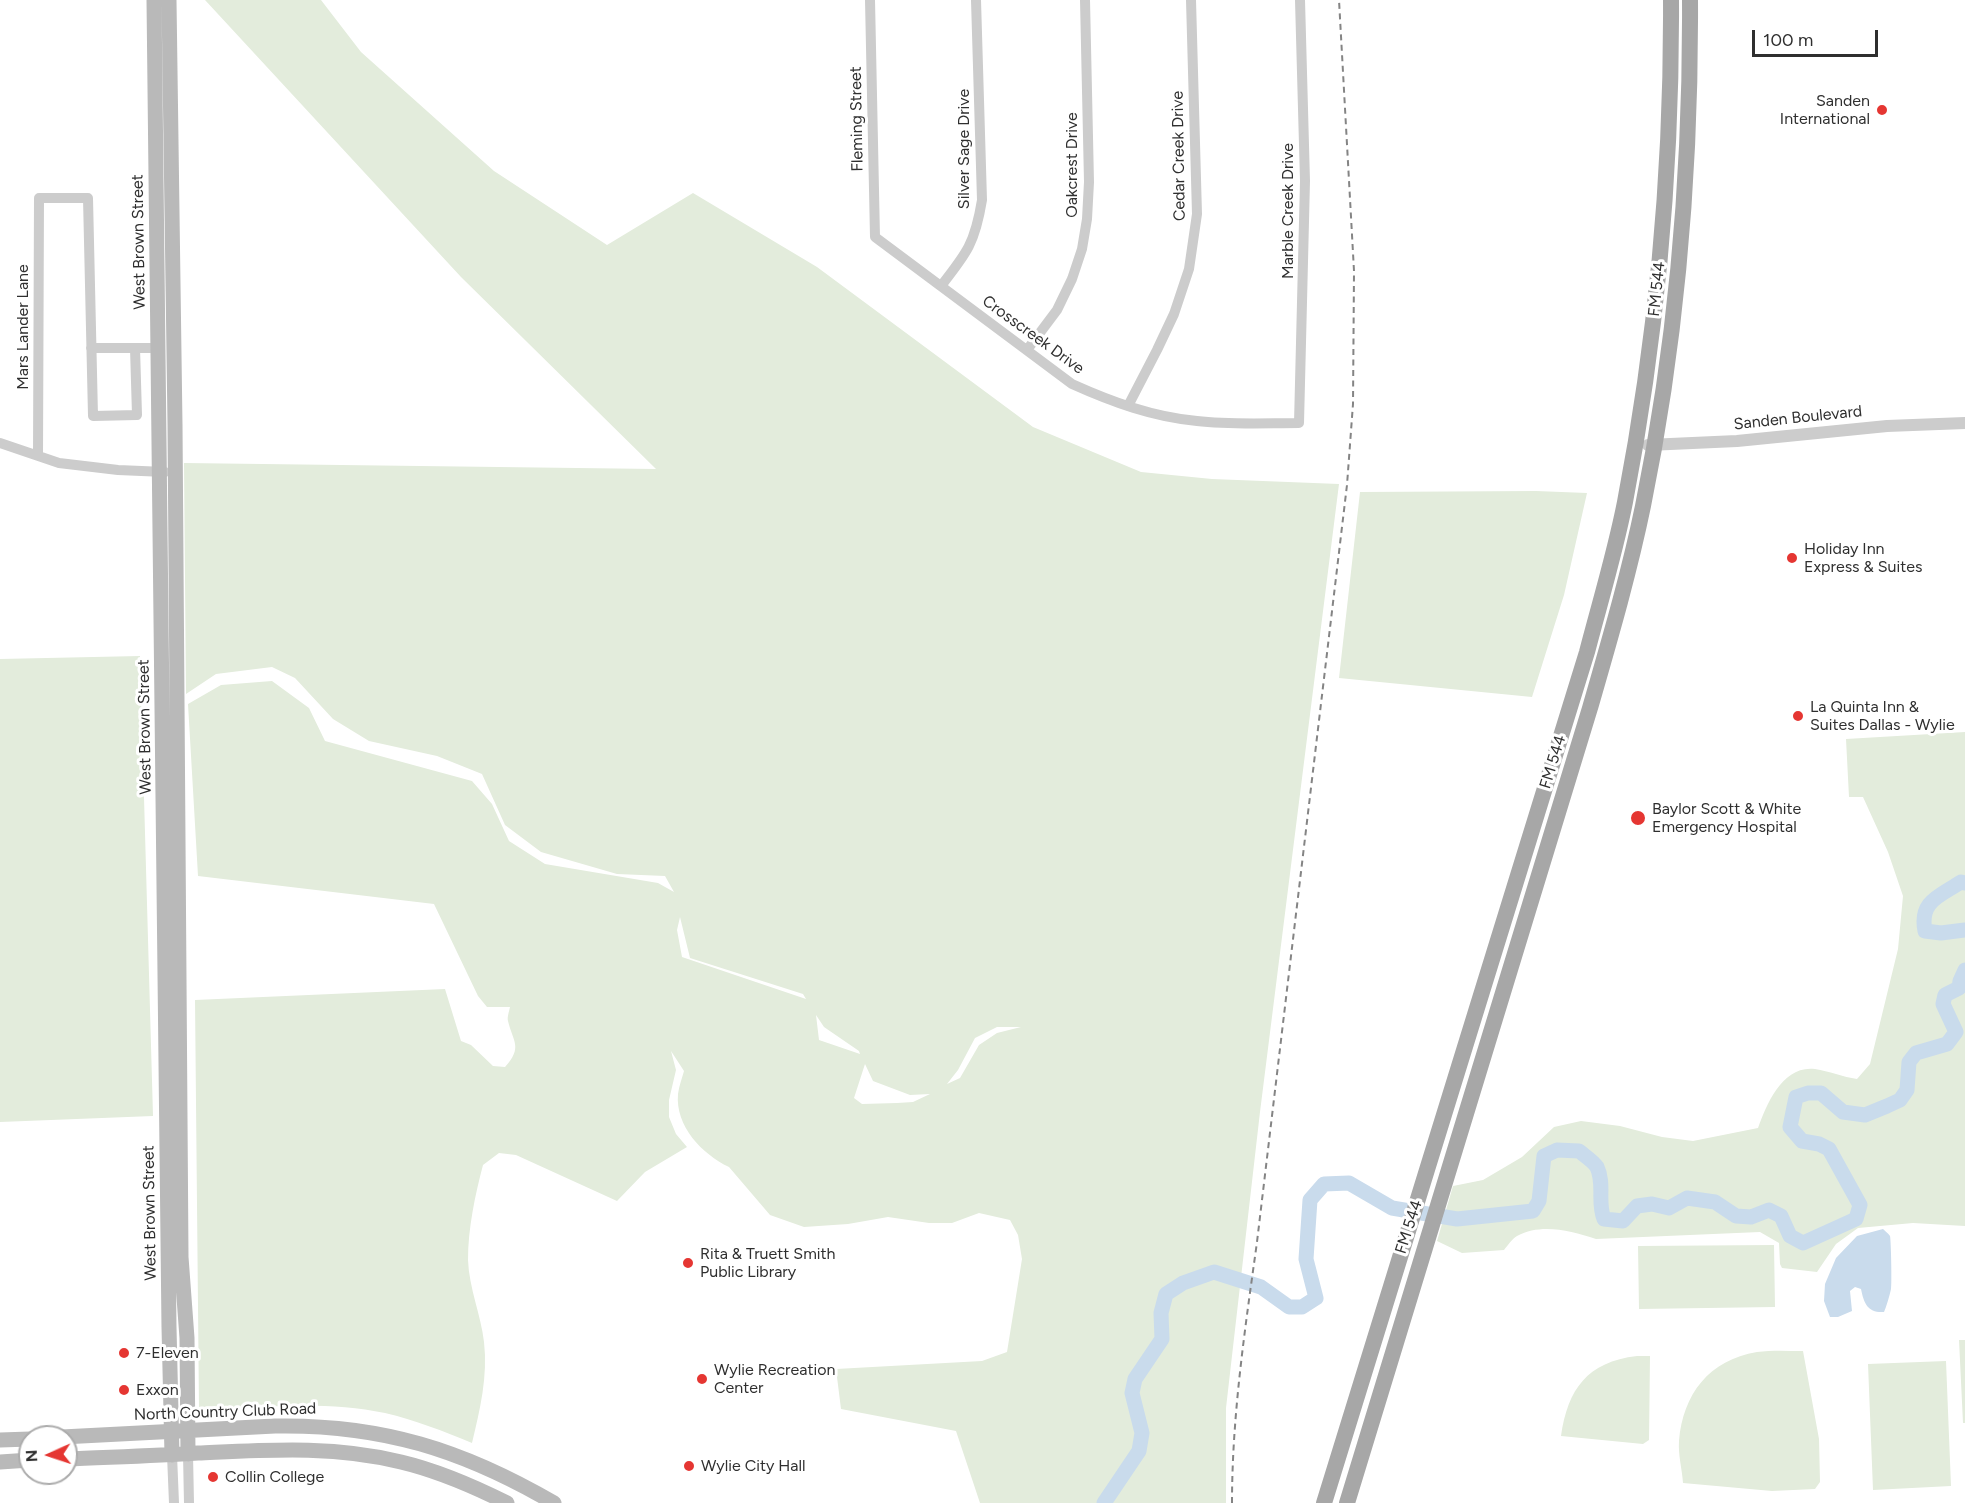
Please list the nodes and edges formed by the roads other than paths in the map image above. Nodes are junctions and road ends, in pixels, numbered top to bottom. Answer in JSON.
{"nodes":[{"id":1,"x":154,"y":0,"type":"edge"},
{"id":2,"x":169,"y":0,"type":"edge"},
{"id":3,"x":870,"y":0,"type":"edge"},
{"id":4,"x":976,"y":0,"type":"edge"},
{"id":5,"x":1085,"y":0,"type":"edge"},
{"id":6,"x":1191,"y":0,"type":"edge"},
{"id":7,"x":1300,"y":0,"type":"edge"},
{"id":8,"x":1671,"y":0,"type":"edge"},
{"id":9,"x":1690,"y":0,"type":"edge"},
{"id":10,"x":158,"y":68,"type":"dead end"},
{"id":11,"x":1688,"y":100,"type":"junction"},
{"id":12,"x":1670,"y":102,"type":"junction"},
{"id":13,"x":171,"y":128,"type":"junction"},
{"id":14,"x":165,"y":228,"type":"junction"},
{"id":15,"x":875,"y":237,"type":"joint"},
{"id":16,"x":940,"y":286,"type":"junction"},
{"id":17,"x":91,"y":348,"type":"junction"},
{"id":18,"x":135,"y":348,"type":"junction"},
{"id":19,"x":159,"y":348,"type":"junction"},
{"id":20,"x":1027,"y":350,"type":"junction"},
{"id":21,"x":1128,"y":406,"type":"junction"},
{"id":22,"x":1299,"y":423,"type":"joint"},
{"id":23,"x":1965,"y":423,"type":"edge"},
{"id":24,"x":0,"y":443,"type":"edge"},
{"id":25,"x":1635,"y":443,"type":"junction"},
{"id":26,"x":1654,"y":445,"type":"junction"},
{"id":27,"x":38,"y":456,"type":"junction"},
{"id":28,"x":167,"y":472,"type":"junction"},
{"id":29,"x":1522,"y":864,"type":"junction"},
{"id":30,"x":1540,"y":870,"type":"junction"},
{"id":31,"x":168,"y":1210,"type":"junction"},
{"id":32,"x":181,"y":1257,"type":"junction"},
{"id":33,"x":188,"y":1431,"type":"junction"},
{"id":34,"x":172,"y":1432,"type":"junction"},
{"id":35,"x":78,"y":1436,"type":"edge"},
{"id":36,"x":18,"y":1439,"type":"edge"},
{"id":37,"x":0,"y":1440,"type":"edge"},
{"id":38,"x":188,"y":1454,"type":"junction"},
{"id":39,"x":172,"y":1455,"type":"junction"},
{"id":40,"x":78,"y":1459,"type":"edge"},
{"id":41,"x":1337,"y":1459,"type":"junction"},
{"id":42,"x":18,"y":1461,"type":"edge"},
{"id":43,"x":0,"y":1462,"type":"edge"},
{"id":44,"x":482,"y":1465,"type":"junction"},
{"id":45,"x":1358,"y":1466,"type":"junction"},
{"id":46,"x":472,"y":1486,"type":"junction"},
{"id":47,"x":174,"y":1503,"type":"edge"},
{"id":48,"x":189,"y":1503,"type":"edge"},
{"id":49,"x":507,"y":1503,"type":"edge"},
{"id":50,"x":554,"y":1503,"type":"edge"},
{"id":51,"x":1324,"y":1503,"type":"edge"},
{"id":52,"x":1347,"y":1503,"type":"edge"}],
"edges":[{"from":1,"to":14,"type":"main road","name":"West Brown Street"},
{"from":2,"to":13,"type":"main road","name":"West Brown Street"},
{"from":3,"to":15,"type":"street","name":"Fleming Street"},
{"from":4,"to":16,"type":"street","name":"Silver Sage Drive"},
{"from":5,"to":20,"type":"street","name":"Oakcrest Drive"},
{"from":6,"to":21,"type":"street","name":"Cedar Creek Drive"},
{"from":7,"to":22,"type":"street","name":"Marble Creek Drive"},
{"from":8,"to":12,"type":"main road","name":"FM 544","number":"FM 544"},
{"from":9,"to":11,"type":"main road","name":"FM 544","number":"FM 544"},
{"from":10,"to":13,"type":"main road"},
{"from":11,"to":12,"type":"main road"},
{"from":11,"to":26,"type":"main road","name":"FM 544","number":"FM 544"},
{"from":12,"to":25,"type":"main road","name":"FM 544","number":"FM 544"},
{"from":13,"to":14,"type":"main road","name":"West Brown Street"},
{"from":14,"to":19,"type":"main road","name":"West Brown Street"},
{"from":14,"to":28,"type":"main road","name":"West Brown Street"},
{"from":15,"to":16,"type":"street","name":"Crosscreek Drive"},
{"from":16,"to":20,"type":"street","name":"Crosscreek Drive"},
{"from":17,"to":18,"type":"street"},
{"from":17,"to":18,"type":"street"},
{"from":17,"to":27,"type":"street","name":"Mars Lander Lane"},
{"from":18,"to":19,"type":"street"},
{"from":19,"to":28,"type":"main road","name":"West Brown Street"},
{"from":20,"to":21,"type":"street","name":"Crosscreek Drive"},
{"from":21,"to":22,"type":"street","name":"Crosscreek Drive"},
{"from":23,"to":26,"type":"street","name":"Sanden Boulevard"},
{"from":24,"to":27,"type":"street"},
{"from":25,"to":26,"type":"street","name":"Sanden Boulevard"},
{"from":25,"to":29,"type":"main road","name":"FM 544","number":"FM 544"},
{"from":26,"to":30,"type":"main road","name":"FM 544","number":"FM 544"},
{"from":27,"to":28,"type":"street"},
{"from":28,"to":31,"type":"main road","name":"West Brown Street"},
{"from":28,"to":32,"type":"main road","name":"West Brown Street"},
{"from":29,"to":30,"type":"main road"},
{"from":29,"to":41,"type":"main road","name":"FM 544","number":"FM 544"},
{"from":30,"to":45,"type":"main road","name":"FM 544","number":"FM 544"},
{"from":31,"to":32,"type":"main road"},
{"from":31,"to":34,"type":"main road","name":"West Brown Street"},
{"from":32,"to":33,"type":"main road","name":"West Brown Street"},
{"from":33,"to":34,"type":"main road","name":"North Country Club Road"},
{"from":33,"to":38,"type":"main road","name":"West Brown Street"},
{"from":33,"to":44,"type":"main road","name":"North Country Club Road"},
{"from":34,"to":35,"type":"main road","name":"North Country Club Road"},
{"from":34,"to":39,"type":"main road","name":"West Brown Street"},
{"from":36,"to":37,"type":"main road"},
{"from":38,"to":39,"type":"main road"},
{"from":38,"to":46,"type":"main road"},
{"from":38,"to":48,"type":"street"},
{"from":39,"to":40,"type":"main road"},
{"from":39,"to":47,"type":"street"},
{"from":41,"to":45,"type":"main road"},
{"from":41,"to":51,"type":"main road","name":"FM 544","number":"FM 544"},
{"from":42,"to":43,"type":"main road"},
{"from":44,"to":46,"type":"main road"},
{"from":44,"to":50,"type":"main road","name":"North Country Club Road"},
{"from":45,"to":52,"type":"main road","name":"FM 544","number":"FM 544"},
{"from":46,"to":49,"type":"main road"}]}
